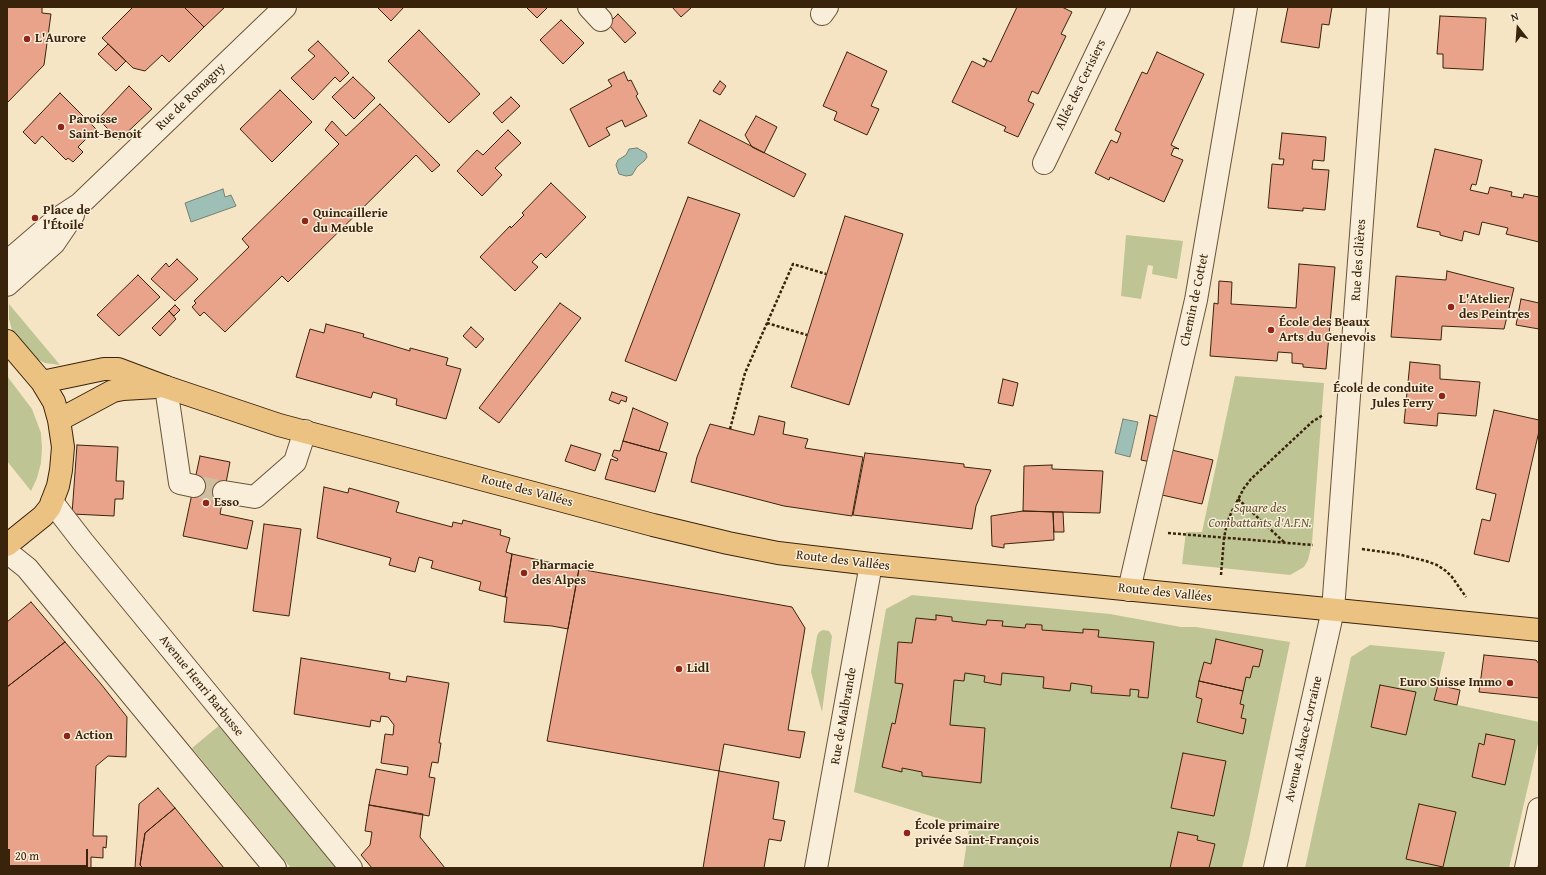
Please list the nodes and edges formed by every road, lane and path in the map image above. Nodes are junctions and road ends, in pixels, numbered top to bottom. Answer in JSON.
{"nodes":[{"id":1,"x":285,"y":7,"type":"edge"},
{"id":2,"x":1119,"y":7,"type":"edge"},
{"id":3,"x":1246,"y":7,"type":"edge"},
{"id":4,"x":1378,"y":7,"type":"edge"},
{"id":5,"x":1044,"y":163,"type":"dead end"},
{"id":6,"x":80,"y":204,"type":"junction"},
{"id":7,"x":7,"y":262,"type":"edge"},
{"id":8,"x":826,"y":274,"type":"dead end"},
{"id":9,"x":7,"y":285,"type":"edge"},
{"id":10,"x":767,"y":323,"type":"junction"},
{"id":11,"x":807,"y":335,"type":"dead end"},
{"id":12,"x":7,"y":341,"type":"edge"},
{"id":13,"x":42,"y":382,"type":"junction"},
{"id":14,"x":166,"y":387,"type":"junction"},
{"id":15,"x":1349,"y":402,"type":"junction"},
{"id":16,"x":60,"y":420,"type":"junction"},
{"id":17,"x":730,"y":429,"type":"dead end"},
{"id":18,"x":305,"y":431,"type":"junction"},
{"id":19,"x":194,"y":486,"type":"tunnel mouth"},
{"id":20,"x":224,"y":492,"type":"tunnel mouth"},
{"id":21,"x":1238,"y":499,"type":"junction"},
{"id":22,"x":52,"y":502,"type":"junction"},
{"id":23,"x":1286,"y":543,"type":"dead end"},
{"id":24,"x":7,"y":545,"type":"edge"},
{"id":25,"x":7,"y":552,"type":"edge"},
{"id":26,"x":871,"y":564,"type":"junction"},
{"id":27,"x":1129,"y":590,"type":"junction"},
{"id":28,"x":1219,"y":598,"type":"junction"},
{"id":29,"x":1333,"y":610,"type":"junction"},
{"id":30,"x":1539,"y":630,"type":"edge"},
{"id":31,"x":1539,"y":809,"type":"edge"},
{"id":32,"x":275,"y":868,"type":"edge"},
{"id":33,"x":351,"y":868,"type":"edge"},
{"id":34,"x":816,"y":868,"type":"edge"},
{"id":35,"x":1275,"y":868,"type":"edge"},
{"id":36,"x":1526,"y":868,"type":"edge"}],
"edges":[{"from":1,"to":6,"type":"street","name":"Rue de Romagny"},
{"from":2,"to":5,"type":"street","name":"Allée des Cerisiers"},
{"from":3,"to":27,"type":"street","name":"Chemin de Cottet"},
{"from":4,"to":15,"type":"street","name":"Rue des Glières"},
{"from":6,"to":7,"type":"street","name":"Rue de Romagny"},
{"from":6,"to":9,"type":"street","name":"Rue de Romagny"},
{"from":8,"to":10,"type":"path"},
{"from":10,"to":11,"type":"path"},
{"from":10,"to":17,"type":"path"},
{"from":12,"to":13,"type":"main road"},
{"from":13,"to":14,"type":"main road","name":"Route des Vallées"},
{"from":13,"to":16,"type":"main road"},
{"from":14,"to":16,"type":"main road","name":"Route des Vallées"},
{"from":14,"to":18,"type":"main road","name":"Route des Vallées"},
{"from":14,"to":19,"type":"street"},
{"from":15,"to":21,"type":"path"},
{"from":15,"to":29,"type":"street","name":"Rue des Glières"},
{"from":16,"to":22,"type":"main road"},
{"from":18,"to":20,"type":"street"},
{"from":18,"to":26,"type":"main road","name":"Route des Vallées"},
{"from":21,"to":23,"type":"path"},
{"from":21,"to":28,"type":"path"},
{"from":22,"to":24,"type":"main road"},
{"from":22,"to":33,"type":"street","name":"Avenue Henri Barbusse"},
{"from":25,"to":32,"type":"street"},
{"from":26,"to":27,"type":"main road","name":"Route des Vallées"},
{"from":26,"to":34,"type":"street","name":"Rue de Malbrande"},
{"from":27,"to":28,"type":"main road","name":"Route des Vallées"},
{"from":28,"to":29,"type":"main road","name":"Route des Vallées"},
{"from":29,"to":30,"type":"main road","name":"Route des Vallées"},
{"from":29,"to":35,"type":"street","name":"Avenue Alsace-Lorraine"},
{"from":31,"to":36,"type":"street"}]}
